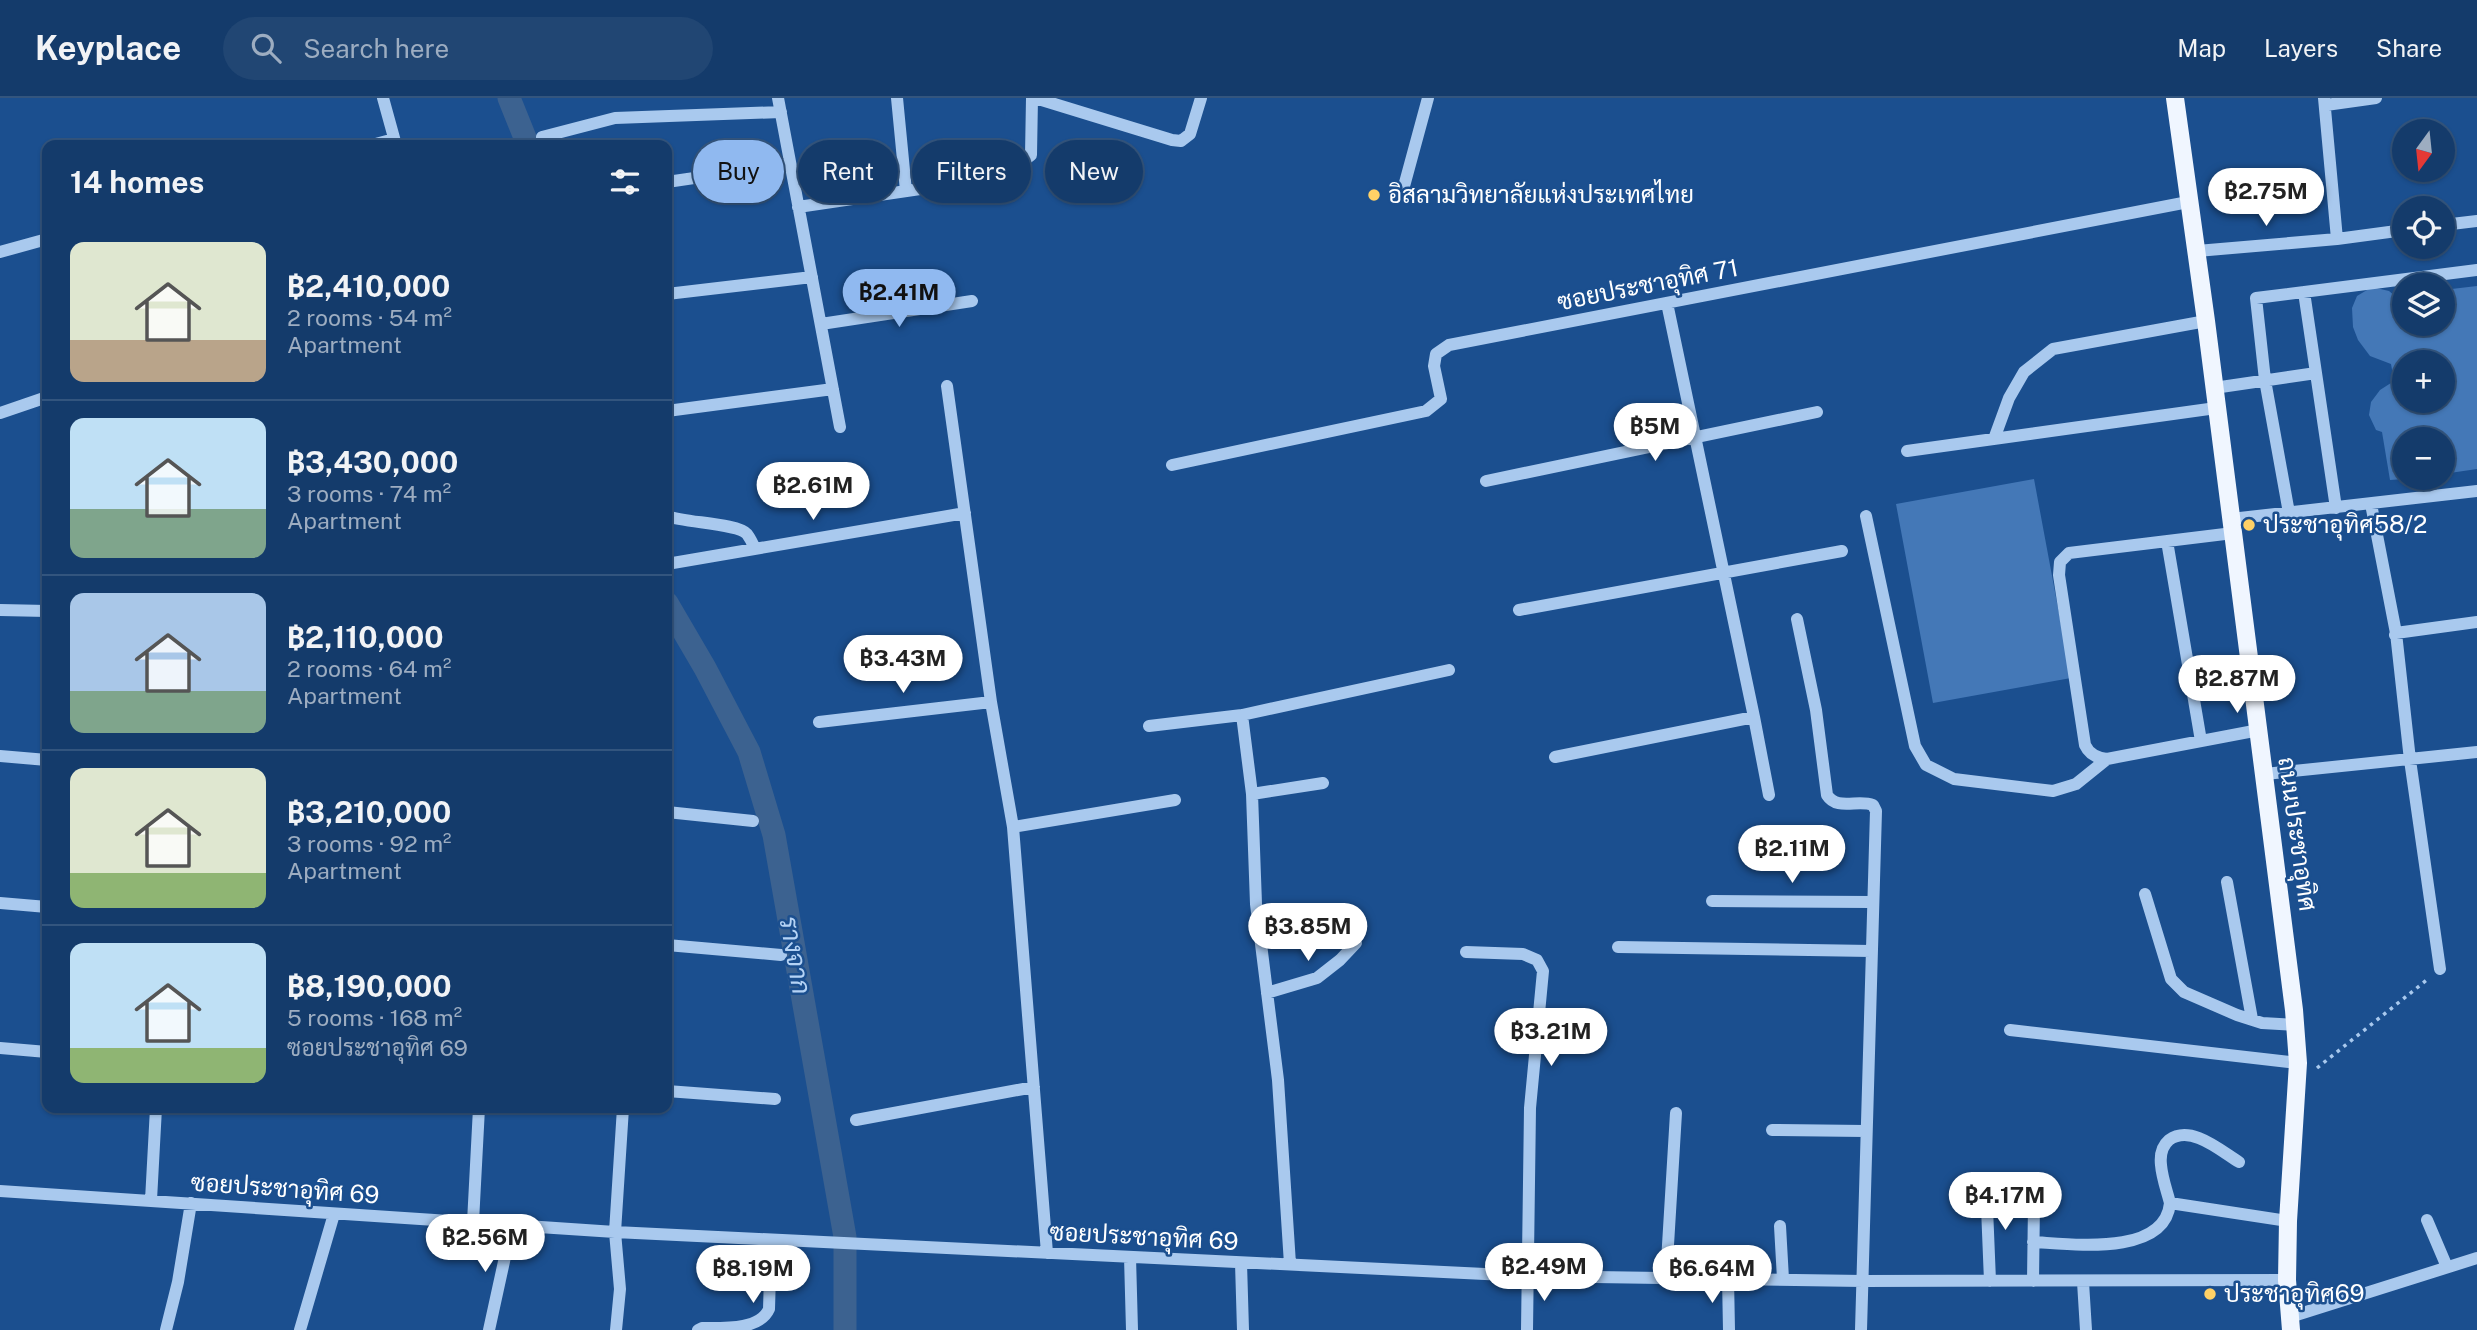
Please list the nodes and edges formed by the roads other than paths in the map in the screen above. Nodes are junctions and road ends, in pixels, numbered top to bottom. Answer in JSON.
{"nodes":[{"id":1,"x":383,"y":98,"type":"edge"},
{"id":2,"x":778,"y":98,"type":"edge"},
{"id":3,"x":897,"y":98,"type":"edge"},
{"id":4,"x":1034,"y":98,"type":"edge"},
{"id":5,"x":1201,"y":98,"type":"edge"},
{"id":6,"x":1428,"y":98,"type":"edge"},
{"id":7,"x":2175,"y":98,"type":"edge"},
{"id":8,"x":2376,"y":98,"type":"edge"},
{"id":9,"x":2325,"y":102,"type":"edge"},
{"id":10,"x":781,"y":112,"type":"junction"},
{"id":11,"x":542,"y":137,"type":"dead end"},
{"id":12,"x":394,"y":140,"type":"edge"},
{"id":13,"x":1031,"y":155,"type":"edge"},
{"id":14,"x":790,"y":164,"type":"junction"},
{"id":15,"x":672,"y":181,"type":"edge"},
{"id":16,"x":912,"y":190,"type":"edge"},
{"id":17,"x":1403,"y":190,"type":"dead end"},
{"id":18,"x":906,"y":191,"type":"junction"},
{"id":19,"x":2188,"y":202,"type":"junction"},
{"id":20,"x":799,"y":207,"type":"junction"},
{"id":21,"x":2477,"y":220,"type":"edge"},
{"id":22,"x":2455,"y":223,"type":"edge"},
{"id":23,"x":2392,"y":232,"type":"edge"},
{"id":24,"x":2337,"y":239,"type":"junction"},
{"id":25,"x":42,"y":240,"type":"edge"},
{"id":26,"x":2197,"y":251,"type":"junction"},
{"id":27,"x":0,"y":252,"type":"edge"},
{"id":28,"x":2477,"y":270,"type":"edge"},
{"id":29,"x":812,"y":277,"type":"junction"},
{"id":30,"x":2304,"y":292,"type":"junction"},
{"id":31,"x":672,"y":293,"type":"edge"},
{"id":32,"x":972,"y":302,"type":"dead end"},
{"id":33,"x":1667,"y":303,"type":"junction"},
{"id":34,"x":2206,"y":321,"type":"junction"},
{"id":35,"x":821,"y":324,"type":"junction"},
{"id":36,"x":2316,"y":373,"type":"junction"},
{"id":37,"x":2265,"y":380,"type":"junction"},
{"id":38,"x":947,"y":386,"type":"dead end"},
{"id":39,"x":833,"y":388,"type":"junction"},
{"id":40,"x":2214,"y":388,"type":"junction"},
{"id":41,"x":42,"y":399,"type":"edge"},
{"id":42,"x":2216,"y":408,"type":"junction"},
{"id":43,"x":672,"y":410,"type":"edge"},
{"id":44,"x":1817,"y":412,"type":"dead end"},
{"id":45,"x":0,"y":413,"type":"edge"},
{"id":46,"x":840,"y":427,"type":"dead end"},
{"id":47,"x":1696,"y":437,"type":"junction"},
{"id":48,"x":1994,"y":439,"type":"junction"},
{"id":49,"x":1907,"y":451,"type":"dead end"},
{"id":50,"x":1172,"y":465,"type":"dead end"},
{"id":51,"x":1486,"y":481,"type":"dead end"},
{"id":52,"x":2477,"y":491,"type":"edge"},
{"id":53,"x":2371,"y":504,"type":"junction"},
{"id":54,"x":2336,"y":508,"type":"junction"},
{"id":55,"x":965,"y":513,"type":"junction"},
{"id":56,"x":2289,"y":513,"type":"junction"},
{"id":57,"x":1866,"y":516,"type":"dead end"},
{"id":58,"x":672,"y":517,"type":"edge"},
{"id":59,"x":2232,"y":526,"type":"junction"},
{"id":60,"x":2167,"y":541,"type":"junction"},
{"id":61,"x":755,"y":549,"type":"junction"},
{"id":62,"x":1842,"y":551,"type":"dead end"},
{"id":63,"x":672,"y":563,"type":"edge"},
{"id":64,"x":1723,"y":573,"type":"junction"},
{"id":65,"x":0,"y":610,"type":"edge"},
{"id":66,"x":1519,"y":610,"type":"dead end"},
{"id":67,"x":42,"y":611,"type":"edge"},
{"id":68,"x":1797,"y":619,"type":"dead end"},
{"id":69,"x":2477,"y":621,"type":"edge"},
{"id":70,"x":2396,"y":634,"type":"junction"},
{"id":71,"x":1449,"y":670,"type":"dead end"},
{"id":72,"x":991,"y":702,"type":"junction"},
{"id":73,"x":1242,"y":715,"type":"junction"},
{"id":74,"x":1754,"y":717,"type":"junction"},
{"id":75,"x":819,"y":722,"type":"dead end"},
{"id":76,"x":1149,"y":726,"type":"dead end"},
{"id":77,"x":2259,"y":730,"type":"junction"},
{"id":78,"x":2202,"y":741,"type":"junction"},
{"id":79,"x":2477,"y":752,"type":"edge"},
{"id":80,"x":0,"y":756,"type":"edge"},
{"id":81,"x":1555,"y":757,"type":"dead end"},
{"id":82,"x":2107,"y":759,"type":"junction"},
{"id":83,"x":42,"y":760,"type":"edge"},
{"id":84,"x":2410,"y":760,"type":"junction"},
{"id":85,"x":2265,"y":774,"type":"junction"},
{"id":86,"x":1323,"y":783,"type":"dead end"},
{"id":87,"x":1252,"y":794,"type":"junction"},
{"id":88,"x":1769,"y":795,"type":"dead end"},
{"id":89,"x":1175,"y":800,"type":"dead end"},
{"id":90,"x":672,"y":813,"type":"edge"},
{"id":91,"x":753,"y":821,"type":"dead end"},
{"id":92,"x":1013,"y":827,"type":"junction"},
{"id":93,"x":2227,"y":882,"type":"dead end"},
{"id":94,"x":2145,"y":894,"type":"dead end"},
{"id":95,"x":1712,"y":901,"type":"dead end"},
{"id":96,"x":1872,"y":902,"type":"junction"},
{"id":97,"x":0,"y":904,"type":"edge"},
{"id":98,"x":42,"y":907,"type":"edge"},
{"id":99,"x":1356,"y":943,"type":"dead end"},
{"id":100,"x":672,"y":945,"type":"edge"},
{"id":101,"x":1618,"y":947,"type":"dead end"},
{"id":102,"x":1871,"y":951,"type":"junction"},
{"id":103,"x":1466,"y":952,"type":"dead end"},
{"id":104,"x":781,"y":955,"type":"dead end"},
{"id":105,"x":2440,"y":970,"type":"road end"},
{"id":106,"x":1267,"y":993,"type":"junction"},
{"id":107,"x":2252,"y":1019,"type":"junction"},
{"id":108,"x":2295,"y":1025,"type":"junction"},
{"id":109,"x":2010,"y":1030,"type":"dead end"},
{"id":110,"x":0,"y":1048,"type":"edge"},
{"id":111,"x":42,"y":1052,"type":"edge"},
{"id":112,"x":2298,"y":1072,"type":"junction"},
{"id":113,"x":1034,"y":1087,"type":"junction"},
{"id":114,"x":672,"y":1091,"type":"edge"},
{"id":115,"x":775,"y":1098,"type":"dead end"},
{"id":116,"x":156,"y":1113,"type":"edge"},
{"id":117,"x":479,"y":1113,"type":"edge"},
{"id":118,"x":623,"y":1113,"type":"edge"},
{"id":119,"x":1676,"y":1113,"type":"dead end"},
{"id":120,"x":856,"y":1120,"type":"dead end"},
{"id":121,"x":1772,"y":1130,"type":"dead end"},
{"id":122,"x":1865,"y":1131,"type":"junction"},
{"id":123,"x":2239,"y":1162,"type":"dead end"},
{"id":124,"x":1986,"y":1183,"type":"dead end"},
{"id":125,"x":0,"y":1191,"type":"edge"},
{"id":126,"x":151,"y":1200,"type":"junction"},
{"id":127,"x":191,"y":1203,"type":"junction"},
{"id":128,"x":2034,"y":1203,"type":"dead end"},
{"id":129,"x":2170,"y":1203,"type":"junction"},
{"id":130,"x":334,"y":1214,"type":"junction"},
{"id":131,"x":2427,"y":1220,"type":"dead end"},
{"id":132,"x":2288,"y":1221,"type":"junction"},
{"id":133,"x":473,"y":1222,"type":"junction"},
{"id":134,"x":512,"y":1225,"type":"junction"},
{"id":135,"x":1780,"y":1226,"type":"dead end"},
{"id":136,"x":614,"y":1233,"type":"junction"},
{"id":137,"x":771,"y":1240,"type":"junction"},
{"id":138,"x":2033,"y":1242,"type":"junction"},
{"id":139,"x":1047,"y":1253,"type":"junction"},
{"id":140,"x":1130,"y":1256,"type":"junction"},
{"id":141,"x":2477,"y":1258,"type":"edge"},
{"id":142,"x":1241,"y":1263,"type":"junction"},
{"id":143,"x":1290,"y":1265,"type":"junction"},
{"id":144,"x":2447,"y":1267,"type":"junction"},
{"id":145,"x":1527,"y":1276,"type":"junction"},
{"id":146,"x":1666,"y":1278,"type":"junction"},
{"id":147,"x":1728,"y":1278,"type":"junction"},
{"id":148,"x":1783,"y":1279,"type":"junction"},
{"id":149,"x":2287,"y":1280,"type":"junction"},
{"id":150,"x":1863,"y":1281,"type":"junction"},
{"id":151,"x":1990,"y":1281,"type":"junction"},
{"id":152,"x":2033,"y":1281,"type":"junction"},
{"id":153,"x":2083,"y":1282,"type":"junction"},
{"id":154,"x":2290,"y":1323,"type":"edge"},
{"id":155,"x":166,"y":1330,"type":"edge"},
{"id":156,"x":300,"y":1330,"type":"edge"},
{"id":157,"x":489,"y":1330,"type":"edge"},
{"id":158,"x":616,"y":1330,"type":"edge"},
{"id":159,"x":698,"y":1330,"type":"edge"},
{"id":160,"x":1132,"y":1330,"type":"edge"},
{"id":161,"x":1243,"y":1330,"type":"edge"},
{"id":162,"x":1527,"y":1330,"type":"edge"},
{"id":163,"x":1729,"y":1330,"type":"edge"},
{"id":164,"x":1861,"y":1330,"type":"edge"},
{"id":165,"x":2086,"y":1330,"type":"edge"}],
"edges":[{"from":1,"to":12,"type":"street"},
{"from":2,"to":10,"type":"street"},
{"from":3,"to":18,"type":"street"},
{"from":4,"to":5,"type":"street"},
{"from":4,"to":13,"type":"street"},
{"from":6,"to":17,"type":"street"},
{"from":7,"to":19,"type":"main road","name":"ถนนประชาอุทิศ"},
{"from":8,"to":9,"type":"street"},
{"from":9,"to":24,"type":"street"},
{"from":10,"to":11,"type":"street"},
{"from":10,"to":14,"type":"street"},
{"from":14,"to":15,"type":"street"},
{"from":14,"to":20,"type":"street"},
{"from":16,"to":18,"type":"street"},
{"from":18,"to":20,"type":"street"},
{"from":19,"to":26,"type":"main road","name":"ถนนประชาอุทิศ"},
{"from":19,"to":33,"type":"street","name":"ซอยประชาอุทิศ 71"},
{"from":20,"to":29,"type":"street"},
{"from":21,"to":22,"type":"street"},
{"from":23,"to":24,"type":"street"},
{"from":24,"to":26,"type":"street"},
{"from":25,"to":27,"type":"street"},
{"from":26,"to":34,"type":"main road","name":"ถนนประชาอุทิศ"},
{"from":28,"to":30,"type":"street"},
{"from":29,"to":31,"type":"street"},
{"from":29,"to":35,"type":"street"},
{"from":30,"to":36,"type":"street"},
{"from":30,"to":37,"type":"street"},
{"from":32,"to":35,"type":"street"},
{"from":33,"to":47,"type":"street"},
{"from":33,"to":50,"type":"street","name":"ซอยประชาอุทิศ 71"},
{"from":34,"to":40,"type":"main road","name":"ถนนประชาอุทิศ"},
{"from":34,"to":48,"type":"street"},
{"from":35,"to":39,"type":"street"},
{"from":36,"to":37,"type":"street"},
{"from":36,"to":54,"type":"street"},
{"from":37,"to":40,"type":"street"},
{"from":37,"to":56,"type":"street"},
{"from":38,"to":55,"type":"street"},
{"from":39,"to":43,"type":"street"},
{"from":39,"to":46,"type":"street"},
{"from":40,"to":42,"type":"main road","name":"ถนนประชาอุทิศ"},
{"from":41,"to":45,"type":"street"},
{"from":42,"to":48,"type":"street"},
{"from":42,"to":59,"type":"main road","name":"ถนนประชาอุทิศ"},
{"from":44,"to":47,"type":"street"},
{"from":47,"to":51,"type":"street"},
{"from":47,"to":64,"type":"street"},
{"from":48,"to":49,"type":"street"},
{"from":52,"to":53,"type":"street"},
{"from":53,"to":54,"type":"street"},
{"from":53,"to":70,"type":"street"},
{"from":54,"to":56,"type":"street"},
{"from":55,"to":61,"type":"street"},
{"from":55,"to":72,"type":"street"},
{"from":56,"to":59,"type":"street"},
{"from":57,"to":82,"type":"street"},
{"from":58,"to":61,"type":"street"},
{"from":59,"to":60,"type":"street"},
{"from":59,"to":77,"type":"main road","name":"ถนนประชาอุทิศ"},
{"from":60,"to":78,"type":"street"},
{"from":60,"to":82,"type":"street"},
{"from":61,"to":63,"type":"street"},
{"from":62,"to":64,"type":"street"},
{"from":64,"to":66,"type":"street"},
{"from":64,"to":74,"type":"street"},
{"from":65,"to":67,"type":"street"},
{"from":68,"to":96,"type":"street"},
{"from":69,"to":70,"type":"street"},
{"from":70,"to":84,"type":"street"},
{"from":71,"to":73,"type":"street"},
{"from":72,"to":75,"type":"street"},
{"from":72,"to":92,"type":"street"},
{"from":73,"to":76,"type":"street"},
{"from":73,"to":87,"type":"street"},
{"from":74,"to":81,"type":"street"},
{"from":74,"to":88,"type":"street"},
{"from":77,"to":78,"type":"street"},
{"from":77,"to":85,"type":"main road","name":"ถนนประชาอุทิศ"},
{"from":78,"to":82,"type":"street"},
{"from":79,"to":84,"type":"street"},
{"from":80,"to":83,"type":"street"},
{"from":84,"to":85,"type":"street"},
{"from":84,"to":105,"type":"street"},
{"from":85,"to":108,"type":"main road","name":"ถนนประชาอุทิศ"},
{"from":86,"to":87,"type":"street"},
{"from":87,"to":106,"type":"street"},
{"from":89,"to":92,"type":"street"},
{"from":90,"to":91,"type":"street"},
{"from":92,"to":113,"type":"street"},
{"from":93,"to":107,"type":"street"},
{"from":94,"to":107,"type":"street"},
{"from":95,"to":96,"type":"street"},
{"from":96,"to":102,"type":"street"},
{"from":97,"to":98,"type":"street"},
{"from":99,"to":106,"type":"street"},
{"from":100,"to":104,"type":"street"},
{"from":101,"to":102,"type":"street"},
{"from":102,"to":122,"type":"street"},
{"from":103,"to":145,"type":"street"},
{"from":106,"to":143,"type":"street"},
{"from":107,"to":108,"type":"street"},
{"from":108,"to":112,"type":"main road","name":"ถนนประชาอุทิศ"},
{"from":109,"to":112,"type":"street"},
{"from":110,"to":111,"type":"street"},
{"from":112,"to":132,"type":"main road","name":"ถนนประชาอุทิศ"},
{"from":113,"to":120,"type":"street"},
{"from":113,"to":139,"type":"street"},
{"from":114,"to":115,"type":"street"},
{"from":116,"to":126,"type":"street"},
{"from":117,"to":133,"type":"street"},
{"from":118,"to":136,"type":"street"},
{"from":119,"to":146,"type":"street"},
{"from":121,"to":122,"type":"street"},
{"from":122,"to":150,"type":"street"},
{"from":123,"to":129,"type":"street"},
{"from":124,"to":151,"type":"street"},
{"from":125,"to":126,"type":"street","name":"ซอยประชาอุทิศ 69"},
{"from":126,"to":127,"type":"street","name":"ซอยประชาอุทิศ 69"},
{"from":127,"to":130,"type":"street","name":"ซอยประชาอุทิศ 69"},
{"from":127,"to":155,"type":"street"},
{"from":128,"to":138,"type":"street"},
{"from":129,"to":132,"type":"street"},
{"from":129,"to":138,"type":"street"},
{"from":130,"to":133,"type":"street","name":"ซอยประชาอุทิศ 69"},
{"from":130,"to":156,"type":"street"},
{"from":131,"to":144,"type":"street"},
{"from":132,"to":149,"type":"main road","name":"ถนนประชาอุทิศ"},
{"from":133,"to":134,"type":"street","name":"ซอยประชาอุทิศ 69"},
{"from":134,"to":136,"type":"street","name":"ซอยประชาอุทิศ 69"},
{"from":134,"to":157,"type":"street"},
{"from":135,"to":148,"type":"street"},
{"from":136,"to":137,"type":"street","name":"ซอยประชาอุทิศ 69"},
{"from":136,"to":158,"type":"street"},
{"from":137,"to":139,"type":"street","name":"ซอยประชาอุทิศ 69"},
{"from":137,"to":159,"type":"street"},
{"from":138,"to":152,"type":"street"},
{"from":139,"to":140,"type":"street","name":"ซอยประชาอุทิศ 69"},
{"from":140,"to":142,"type":"street","name":"ซอยประชาอุทิศ 69"},
{"from":140,"to":160,"type":"street"},
{"from":141,"to":144,"type":"street"},
{"from":142,"to":143,"type":"street","name":"ซอยประชาอุทิศ 69"},
{"from":142,"to":161,"type":"street"},
{"from":143,"to":145,"type":"street","name":"ซอยประชาอุทิศ 69"},
{"from":144,"to":154,"type":"street"},
{"from":145,"to":146,"type":"street","name":"ซอยประชาอุทิศ 69"},
{"from":145,"to":162,"type":"street"},
{"from":146,"to":147,"type":"street","name":"ซอยประชาอุทิศ 69"},
{"from":147,"to":148,"type":"street","name":"ซอยประชาอุทิศ 69"},
{"from":147,"to":163,"type":"street"},
{"from":148,"to":150,"type":"street","name":"ซอยประชาอุทิศ 69"},
{"from":149,"to":153,"type":"street","name":"ซอยประชาอุทิศ 69"},
{"from":149,"to":154,"type":"main road","name":"ถนนประชาอุทิศ"},
{"from":150,"to":151,"type":"street","name":"ซอยประชาอุทิศ 69"},
{"from":150,"to":164,"type":"street"},
{"from":151,"to":152,"type":"street","name":"ซอยประชาอุทิศ 69"},
{"from":152,"to":153,"type":"street","name":"ซอยประชาอุทิศ 69"},
{"from":153,"to":165,"type":"street"}]}
